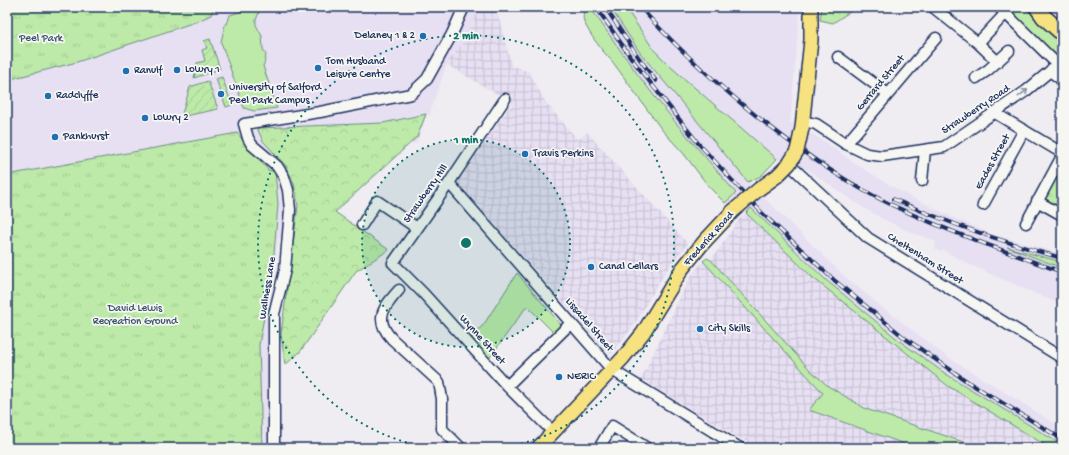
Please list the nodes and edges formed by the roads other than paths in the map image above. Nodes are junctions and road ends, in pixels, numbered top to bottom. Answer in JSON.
{"nodes":[{"id":1,"x":464,"y":7,"type":"edge"},
{"id":2,"x":811,"y":7,"type":"edge"},
{"id":3,"x":1037,"y":7,"type":"edge"},
{"id":4,"x":1047,"y":7,"type":"edge"},
{"id":5,"x":934,"y":8,"type":"edge"},
{"id":6,"x":1002,"y":10,"type":"edge"},
{"id":7,"x":1062,"y":20,"type":"edge"},
{"id":8,"x":1062,"y":33,"type":"edge"},
{"id":9,"x":936,"y":38,"type":"dead end"},
{"id":10,"x":978,"y":43,"type":"junction"},
{"id":11,"x":1009,"y":52,"type":"dead end"},
{"id":12,"x":838,"y":57,"type":"dead end"},
{"id":13,"x":998,"y":62,"type":"junction"},
{"id":14,"x":1056,"y":64,"type":"edge"},
{"id":15,"x":976,"y":78,"type":"dead end"},
{"id":16,"x":1062,"y":80,"type":"edge"},
{"id":17,"x":888,"y":94,"type":"junction"},
{"id":18,"x":505,"y":99,"type":"dead end"},
{"id":19,"x":995,"y":113,"type":"junction"},
{"id":20,"x":803,"y":124,"type":"junction"},
{"id":21,"x":1024,"y":130,"type":"junction"},
{"id":22,"x":846,"y":144,"type":"junction"},
{"id":23,"x":925,"y":150,"type":"junction"},
{"id":24,"x":1062,"y":153,"type":"edge"},
{"id":25,"x":1062,"y":156,"type":"edge"},
{"id":26,"x":793,"y":168,"type":"junction"},
{"id":27,"x":922,"y":180,"type":"dead end"},
{"id":28,"x":449,"y":183,"type":"junction"},
{"id":29,"x":1037,"y":201,"type":"junction"},
{"id":30,"x":983,"y":205,"type":"dead end"},
{"id":31,"x":1062,"y":215,"type":"edge"},
{"id":32,"x":1026,"y":223,"type":"dead end"},
{"id":33,"x":362,"y":225,"type":"dead end"},
{"id":34,"x":417,"y":228,"type":"junction"},
{"id":35,"x":393,"y":263,"type":"joint"},
{"id":36,"x":398,"y":290,"type":"dead end"},
{"id":37,"x":571,"y":323,"type":"junction"},
{"id":38,"x":1062,"y":358,"type":"edge"},
{"id":39,"x":612,"y":370,"type":"junction"},
{"id":40,"x":507,"y":386,"type":"junction"},
{"id":41,"x":553,"y":432,"type":"junction"},
{"id":42,"x":274,"y":448,"type":"edge"},
{"id":43,"x":461,"y":448,"type":"edge"},
{"id":44,"x":538,"y":448,"type":"edge"},
{"id":45,"x":599,"y":448,"type":"edge"},
{"id":46,"x":647,"y":448,"type":"edge"},
{"id":47,"x":740,"y":448,"type":"edge"}],
"edges":[{"from":1,"to":42,"type":"street","name":"Wallness Lane"},
{"from":2,"to":20,"type":"main road","name":"Frederick Road"},
{"from":3,"to":8,"type":"highway"},
{"from":4,"to":7,"type":"highway"},
{"from":5,"to":10,"type":"street"},
{"from":6,"to":10,"type":"street"},
{"from":6,"to":14,"type":"street"},
{"from":9,"to":17,"type":"street","name":"Gerrard Street"},
{"from":10,"to":13,"type":"street"},
{"from":11,"to":13,"type":"street"},
{"from":12,"to":17,"type":"street"},
{"from":13,"to":15,"type":"street"},
{"from":14,"to":16,"type":"street"},
{"from":19,"to":14,"type":"street","name":"Strawberry Road","one_way":true},
{"from":17,"to":22,"type":"street","name":"Gerrard Street"},
{"from":18,"to":28,"type":"street","name":"Strawberry Hill"},
{"from":19,"to":21,"type":"street"},
{"from":19,"to":23,"type":"street","name":"Strawberry Road"},
{"from":20,"to":22,"type":"street","name":"Strawberry Road"},
{"from":20,"to":26,"type":"main road","name":"Frederick Road","bridge":true},
{"from":21,"to":24,"type":"street"},
{"from":21,"to":30,"type":"street","name":"Eades Street"},
{"from":22,"to":23,"type":"street","name":"Strawberry Road"},
{"from":23,"to":27,"type":"street"},
{"from":25,"to":29,"type":"street"},
{"from":26,"to":38,"type":"street","name":"Cheltenham Street"},
{"from":26,"to":39,"type":"main road","name":"Frederick Road","bridge":true},
{"from":28,"to":34,"type":"street","name":"Strawberry Hill"},
{"from":28,"to":37,"type":"street","name":"Lissadel Street"},
{"from":29,"to":31,"type":"street"},
{"from":29,"to":32,"type":"street"},
{"from":33,"to":34,"type":"street"},
{"from":34,"to":35,"type":"street","name":"Strawberry Hill"},
{"from":35,"to":40,"type":"street","name":"Wynne Street"},
{"from":36,"to":43,"type":"street"},
{"from":37,"to":39,"type":"street","name":"Lissadel Street"},
{"from":37,"to":40,"type":"street"},
{"from":39,"to":41,"type":"main road","name":"Frederick Road"},
{"from":39,"to":47,"type":"street","name":"Lissadel Street"},
{"from":40,"to":41,"type":"street","name":"Wynne Street"},
{"from":41,"to":44,"type":"main road","name":"Frederick Road"},
{"from":45,"to":46,"type":"street"}]}
